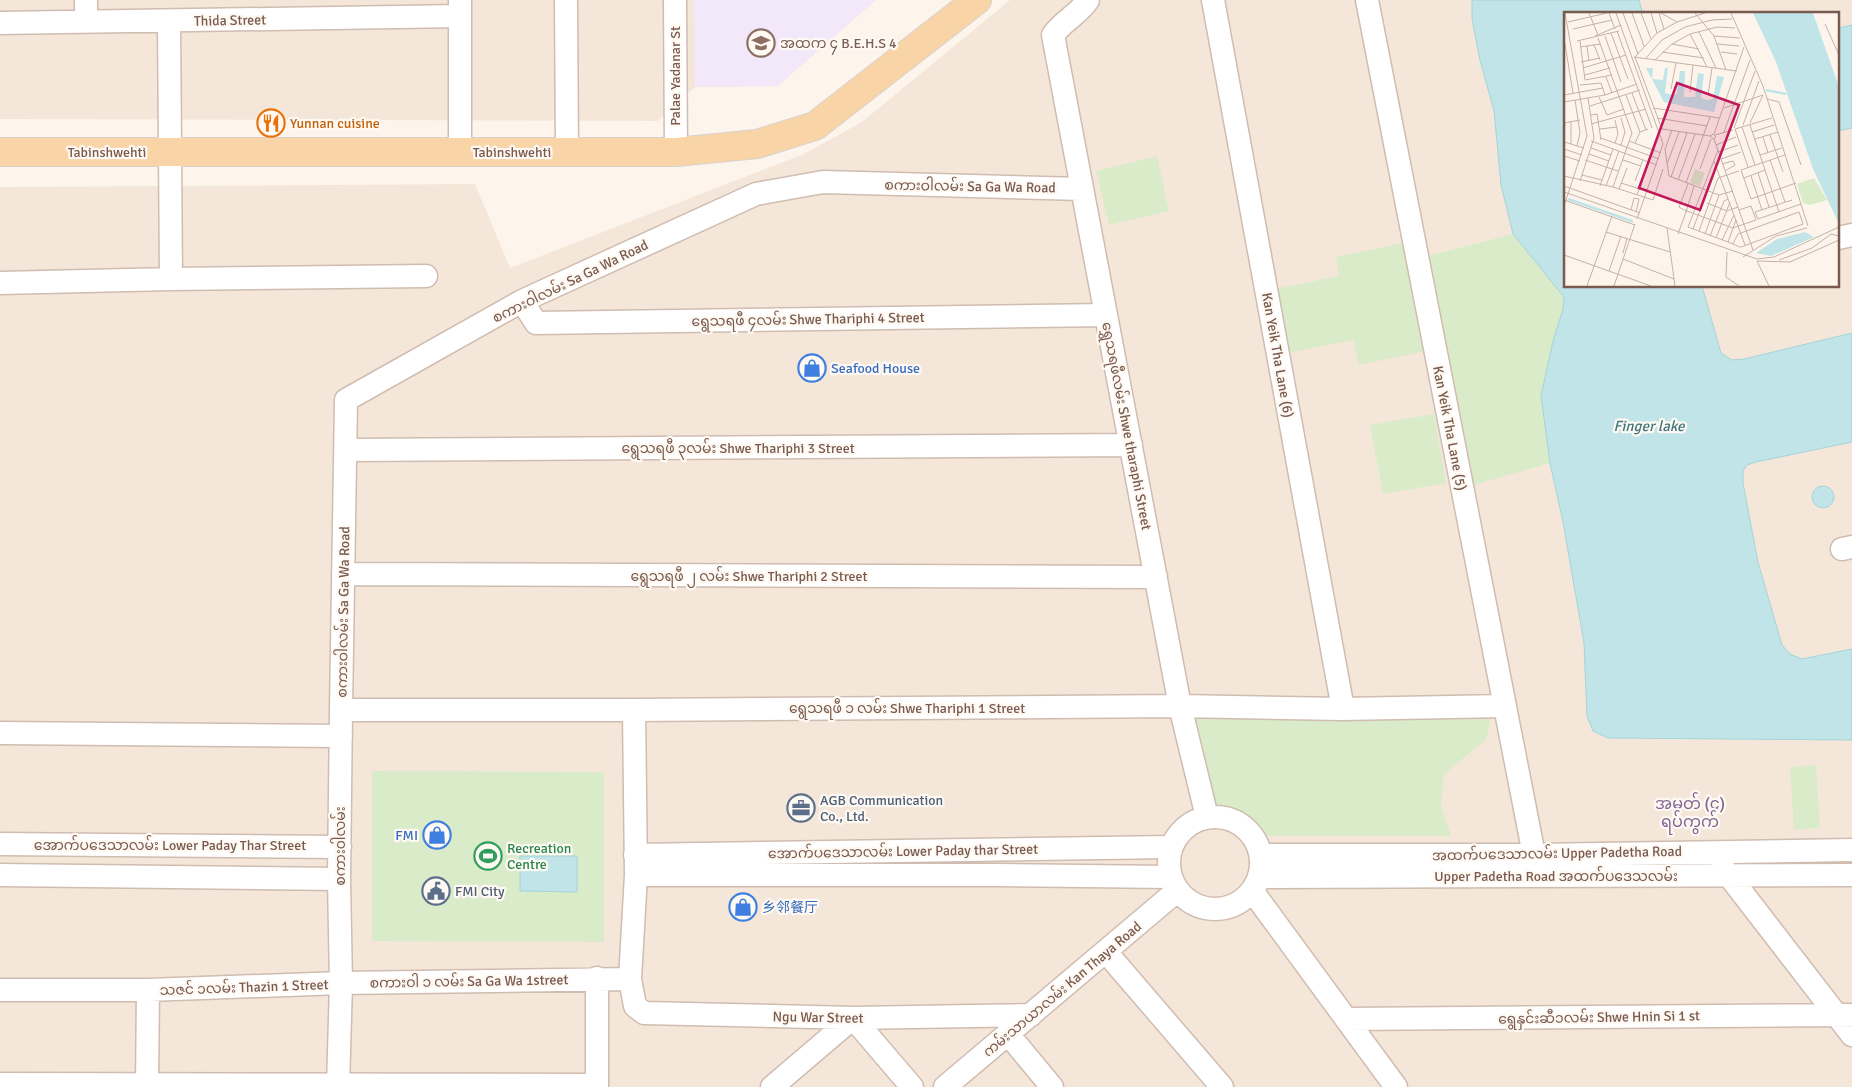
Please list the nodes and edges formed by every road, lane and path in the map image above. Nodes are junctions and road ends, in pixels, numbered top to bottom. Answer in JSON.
{"nodes":[{"id":1,"x":566,"y":0,"type":"edge"},
{"id":2,"x":675,"y":0,"type":"edge"},
{"id":3,"x":977,"y":0,"type":"edge"},
{"id":4,"x":1088,"y":0,"type":"edge"},
{"id":5,"x":1213,"y":0,"type":"edge"},
{"id":6,"x":1367,"y":0,"type":"edge"},
{"id":7,"x":460,"y":8,"type":"edge"},
{"id":8,"x":86,"y":11,"type":"edge"},
{"id":9,"x":170,"y":21,"type":"junction"},
{"id":10,"x":0,"y":23,"type":"edge"},
{"id":11,"x":0,"y":152,"type":"edge"},
{"id":12,"x":170,"y":152,"type":"junction"},
{"id":13,"x":460,"y":152,"type":"junction"},
{"id":14,"x":567,"y":152,"type":"junction"},
{"id":15,"x":676,"y":152,"type":"junction"},
{"id":16,"x":1082,"y":189,"type":"junction"},
{"id":17,"x":426,"y":276,"type":"dead end"},
{"id":18,"x":171,"y":279,"type":"junction"},
{"id":19,"x":0,"y":283,"type":"edge"},
{"id":20,"x":522,"y":302,"type":"junction"},
{"id":21,"x":1106,"y":315,"type":"junction"},
{"id":22,"x":1131,"y":445,"type":"junction"},
{"id":23,"x":346,"y":450,"type":"junction"},
{"id":24,"x":343,"y":574,"type":"junction"},
{"id":25,"x":1156,"y":577,"type":"junction"},
{"id":26,"x":1180,"y":706,"type":"junction"},
{"id":27,"x":1504,"y":706,"type":"junction"},
{"id":28,"x":1343,"y":709,"type":"junction"},
{"id":29,"x":341,"y":710,"type":"junction"},
{"id":30,"x":634,"y":710,"type":"junction"},
{"id":31,"x":0,"y":734,"type":"edge"},
{"id":32,"x":341,"y":736,"type":"junction"},
{"id":33,"x":1207,"y":817,"type":"junction"},
{"id":34,"x":0,"y":844,"type":"edge"},
{"id":35,"x":340,"y":846,"type":"junction"},
{"id":36,"x":1171,"y":847,"type":"junction"},
{"id":37,"x":1852,"y":850,"type":"edge"},
{"id":38,"x":1710,"y":851,"type":"junction"},
{"id":39,"x":1261,"y":855,"type":"junction"},
{"id":40,"x":1534,"y":855,"type":"junction"},
{"id":41,"x":636,"y":865,"type":"junction"},
{"id":42,"x":0,"y":875,"type":"edge"},
{"id":43,"x":1852,"y":875,"type":"edge"},
{"id":44,"x":1728,"y":876,"type":"junction"},
{"id":45,"x":340,"y":879,"type":"junction"},
{"id":46,"x":1174,"y":884,"type":"junction"},
{"id":47,"x":1256,"y":884,"type":"junction"},
{"id":48,"x":1106,"y":952,"type":"junction"},
{"id":49,"x":597,"y":978,"type":"junction"},
{"id":50,"x":630,"y":979,"type":"junction"},
{"id":51,"x":341,"y":983,"type":"junction"},
{"id":52,"x":0,"y":990,"type":"edge"},
{"id":53,"x":148,"y":990,"type":"junction"},
{"id":54,"x":1031,"y":1015,"type":"junction"},
{"id":55,"x":1844,"y":1015,"type":"edge"},
{"id":56,"x":853,"y":1018,"type":"junction"},
{"id":57,"x":1346,"y":1020,"type":"junction"},
{"id":58,"x":1008,"y":1034,"type":"junction"},
{"id":59,"x":1852,"y":1035,"type":"edge"},
{"id":60,"x":0,"y":1084,"type":"edge"},
{"id":61,"x":147,"y":1086,"type":"edge"},
{"id":62,"x":338,"y":1086,"type":"edge"},
{"id":63,"x":597,"y":1086,"type":"edge"},
{"id":64,"x":772,"y":1087,"type":"edge"},
{"id":65,"x":912,"y":1087,"type":"edge"},
{"id":66,"x":945,"y":1087,"type":"edge"},
{"id":67,"x":1052,"y":1087,"type":"edge"},
{"id":68,"x":1222,"y":1087,"type":"edge"},
{"id":69,"x":1396,"y":1087,"type":"edge"}],
"edges":[{"from":1,"to":14,"type":"street"},
{"from":2,"to":15,"type":"street","name":"Palae Yadanar St"},
{"from":3,"to":15,"type":"main road","name":"Tabinshwehti"},
{"from":4,"to":16,"type":"street","name":"ရွှေသရဖီလမ်း Shwe tharaphi Street"},
{"from":5,"to":28,"type":"street","name":"Kan Yeik Tha Lane (6)"},
{"from":6,"to":27,"type":"street","name":"Kan Yeik Tha Lane (5)"},
{"from":7,"to":9,"type":"street","name":"Thida Street"},
{"from":7,"to":13,"type":"street"},
{"from":8,"to":9,"type":"street","name":"Thida Street"},
{"from":8,"to":10,"type":"street","name":"Thida Street"},
{"from":9,"to":12,"type":"street"},
{"from":11,"to":12,"type":"main road","name":"Tabinshwehti"},
{"from":12,"to":13,"type":"main road","name":"Tabinshwehti"},
{"from":12,"to":18,"type":"street"},
{"from":13,"to":14,"type":"main road","name":"Tabinshwehti"},
{"from":14,"to":15,"type":"main road","name":"Tabinshwehti"},
{"from":16,"to":20,"type":"street","name":"စကားဝါလမ်း Sa Ga Wa Road"},
{"from":16,"to":21,"type":"street","name":"ရွှေသရဖီလမ်း Shwe tharaphi Street"},
{"from":17,"to":18,"type":"street"},
{"from":18,"to":19,"type":"street"},
{"from":20,"to":21,"type":"street","name":"ရွေသရဖီ ၄လမ်း Shwe Thariphi 4 Street"},
{"from":20,"to":23,"type":"street","name":"စကားဝါလမ်း Sa Ga Wa Road"},
{"from":21,"to":22,"type":"street","name":"ရွှေသရဖီလမ်း Shwe tharaphi Street"},
{"from":22,"to":23,"type":"street","name":"ရွေသရဖီ ၃လမ်း Shwe Thariphi 3 Street"},
{"from":22,"to":25,"type":"street","name":"ရွှေသရဖီလမ်း Shwe tharaphi Street"},
{"from":23,"to":24,"type":"street","name":"စကားဝါလမ်း Sa Ga Wa Road"},
{"from":24,"to":25,"type":"street","name":"ရွေသရဖီ ၂ လမ်း Shwe Thariphi 2 Street"},
{"from":24,"to":29,"type":"street","name":"စကားဝါလမ်း Sa Ga Wa Road"},
{"from":25,"to":26,"type":"street","name":"ရွှေသရဖီလမ်း Shwe tharaphi Street"},
{"from":26,"to":28,"type":"street","name":"ရွေသရဖီ ၁ လမ်း Shwe Thariphi 1 Street"},
{"from":26,"to":30,"type":"street","name":"ရွေသရဖီ ၁ လမ်း Shwe Thariphi 1 Street"},
{"from":26,"to":33,"type":"street","name":"ရွှေသရဖီလမ်း Shwe tharaphi Street"},
{"from":27,"to":28,"type":"street","name":"ရွေသရဖီ ၁ လမ်း Shwe Thariphi 1 Street"},
{"from":27,"to":40,"type":"street","name":"Kan Yeik Tha Lane (5)"},
{"from":29,"to":30,"type":"street","name":"ရွေသရဖီ ၁ လမ်း Shwe Thariphi 1 Street"},
{"from":29,"to":32,"type":"street","name":"စကား၀ါလမ်း"},
{"from":30,"to":41,"type":"street","name":"Ngu War Street"},
{"from":31,"to":32,"type":"street"},
{"from":32,"to":35,"type":"street","name":"စကား၀ါလမ်း"},
{"from":33,"to":36,"type":"street"},
{"from":33,"to":39,"type":"street"},
{"from":34,"to":35,"type":"street","name":"အောက်ပဒေသာလမ်း Lower Paday Thar Street"},
{"from":35,"to":45,"type":"street","name":"စကား၀ါလမ်း"},
{"from":36,"to":41,"type":"street","name":"အောက်ပဒေသာလမ်း Lower Paday thar Street"},
{"from":36,"to":46,"type":"street"},
{"from":37,"to":38,"type":"street","name":"အထက်ပဒေသာလမ်း Upper Padetha Road"},
{"from":38,"to":40,"type":"street","name":"အထက်ပဒေသာလမ်း Upper Padetha Road"},
{"from":38,"to":44,"type":"street"},
{"from":39,"to":40,"type":"street","name":"အထက်ပဒေသာလမ်း Upper Padetha Road"},
{"from":39,"to":47,"type":"street"},
{"from":41,"to":46,"type":"street","name":"အောက်ပဒေသာလမ်း Lower Paday thar Street"},
{"from":41,"to":50,"type":"street","name":"Ngu War Street"},
{"from":42,"to":45,"type":"street"},
{"from":43,"to":44,"type":"street","name":"Upper Padetha Road အထက်ပဒေသလမ်း"},
{"from":44,"to":47,"type":"street","name":"Upper Padetha Road အထက်ပဒေသလမ်း"},
{"from":44,"to":55,"type":"street"},
{"from":45,"to":51,"type":"street","name":"စကား၀ါလမ်း"},
{"from":46,"to":47,"type":"street"},
{"from":46,"to":48,"type":"street","name":"ကမ်းသာယာလမ်း Kan Thaya Road"},
{"from":47,"to":57,"type":"street"},
{"from":48,"to":54,"type":"street","name":"ကမ်းသာယာလမ်း Kan Thaya Road"},
{"from":48,"to":68,"type":"street"},
{"from":49,"to":50,"type":"street","name":"စကားဝါ ၁ လမ်း Sa Ga Wa 1street"},
{"from":49,"to":51,"type":"street","name":"စကားဝါ ၁ လမ်း Sa Ga Wa 1street"},
{"from":49,"to":63,"type":"street"},
{"from":50,"to":56,"type":"street","name":"Ngu War Street"},
{"from":51,"to":53,"type":"street","name":"သဇင် ၁လမ်း Thazin 1 Street"},
{"from":51,"to":62,"type":"street","name":"စကား၀ါလမ်း"},
{"from":52,"to":53,"type":"street","name":"သဇင် ၁လမ်း Thazin 1 Street"},
{"from":53,"to":61,"type":"street"},
{"from":54,"to":56,"type":"street","name":"Ngu War Street"},
{"from":54,"to":58,"type":"street","name":"ကမ်းသာယာလမ်း Kan Thaya Road"},
{"from":55,"to":57,"type":"street","name":"ရွေနှင်းဆီ၁လမ်း Shwe Hnin Si 1 st"},
{"from":55,"to":59,"type":"street"},
{"from":56,"to":64,"type":"street"},
{"from":56,"to":65,"type":"street"},
{"from":57,"to":69,"type":"street"},
{"from":58,"to":66,"type":"street","name":"ကမ်းသာယာလမ်း Kan Thaya Road"},
{"from":58,"to":67,"type":"street"},
{"from":60,"to":61,"type":"street"},
{"from":61,"to":62,"type":"street"},
{"from":62,"to":63,"type":"street"}]}
